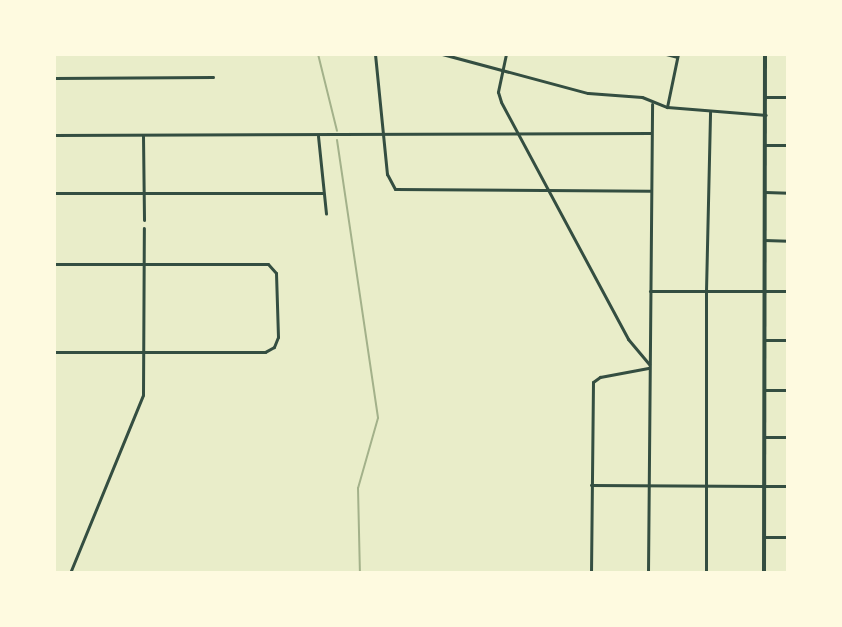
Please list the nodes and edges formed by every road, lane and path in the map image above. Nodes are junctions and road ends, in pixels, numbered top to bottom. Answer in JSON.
{"nodes":[{"id":1,"x":375,"y":54,"type":"edge"},
{"id":2,"x":442,"y":54,"type":"edge"},
{"id":3,"x":506,"y":54,"type":"edge"},
{"id":4,"x":666,"y":54,"type":"edge"},
{"id":5,"x":765,"y":54,"type":"edge"},
{"id":6,"x":677,"y":55,"type":"edge"},
{"id":7,"x":502,"y":68,"type":"junction"},
{"id":8,"x":213,"y":77,"type":"dead end"},
{"id":9,"x":54,"y":78,"type":"edge"},
{"id":10,"x":765,"y":97,"type":"junction"},
{"id":11,"x":788,"y":97,"type":"edge"},
{"id":12,"x":652,"y":104,"type":"junction"},
{"id":13,"x":667,"y":107,"type":"junction"},
{"id":14,"x":710,"y":112,"type":"junction"},
{"id":15,"x":766,"y":115,"type":"junction"},
{"id":16,"x":519,"y":133,"type":"junction"},
{"id":17,"x":651,"y":133,"type":"junction"},
{"id":18,"x":382,"y":134,"type":"junction"},
{"id":19,"x":54,"y":135,"type":"edge"},
{"id":20,"x":143,"y":136,"type":"junction"},
{"id":21,"x":318,"y":136,"type":"junction"},
{"id":22,"x":766,"y":145,"type":"junction"},
{"id":23,"x":788,"y":145,"type":"edge"},
{"id":24,"x":550,"y":191,"type":"junction"},
{"id":25,"x":651,"y":191,"type":"junction"},
{"id":26,"x":765,"y":192,"type":"junction"},
{"id":27,"x":54,"y":193,"type":"edge"},
{"id":28,"x":144,"y":193,"type":"junction"},
{"id":29,"x":323,"y":193,"type":"junction"},
{"id":30,"x":788,"y":193,"type":"edge"},
{"id":31,"x":326,"y":214,"type":"dead end"},
{"id":32,"x":144,"y":220,"type":"dead end"},
{"id":33,"x":144,"y":228,"type":"dead end"},
{"id":34,"x":764,"y":240,"type":"junction"},
{"id":35,"x":788,"y":241,"type":"edge"},
{"id":36,"x":54,"y":264,"type":"edge"},
{"id":37,"x":144,"y":264,"type":"junction"},
{"id":38,"x":650,"y":291,"type":"junction"},
{"id":39,"x":706,"y":291,"type":"junction"},
{"id":40,"x":764,"y":291,"type":"junction"},
{"id":41,"x":788,"y":291,"type":"edge"},
{"id":42,"x":765,"y":340,"type":"junction"},
{"id":43,"x":788,"y":340,"type":"edge"},
{"id":44,"x":54,"y":352,"type":"edge"},
{"id":45,"x":145,"y":352,"type":"junction"},
{"id":46,"x":649,"y":366,"type":"junction"},
{"id":47,"x":765,"y":390,"type":"junction"},
{"id":48,"x":788,"y":390,"type":"edge"},
{"id":49,"x":764,"y":437,"type":"junction"},
{"id":50,"x":788,"y":437,"type":"edge"},
{"id":51,"x":591,"y":485,"type":"junction"},
{"id":52,"x":649,"y":485,"type":"junction"},
{"id":53,"x":706,"y":486,"type":"junction"},
{"id":54,"x":763,"y":486,"type":"junction"},
{"id":55,"x":788,"y":486,"type":"edge"},
{"id":56,"x":764,"y":537,"type":"junction"},
{"id":57,"x":788,"y":537,"type":"edge"},
{"id":58,"x":70,"y":573,"type":"edge"},
{"id":59,"x":591,"y":573,"type":"edge"},
{"id":60,"x":648,"y":573,"type":"edge"},
{"id":61,"x":706,"y":573,"type":"edge"},
{"id":62,"x":764,"y":573,"type":"edge"}],
"edges":[{"from":1,"to":18,"type":"street"},
{"from":2,"to":7,"type":"street"},
{"from":3,"to":7,"type":"street"},
{"from":4,"to":6,"type":"street"},
{"from":5,"to":10,"type":"street"},
{"from":6,"to":13,"type":"street"},
{"from":7,"to":12,"type":"street"},
{"from":7,"to":16,"type":"street"},
{"from":8,"to":9,"type":"street"},
{"from":10,"to":11,"type":"street"},
{"from":10,"to":15,"type":"street"},
{"from":12,"to":13,"type":"street"},
{"from":12,"to":17,"type":"street"},
{"from":13,"to":14,"type":"street"},
{"from":14,"to":15,"type":"street"},
{"from":14,"to":39,"type":"street"},
{"from":15,"to":22,"type":"street"},
{"from":16,"to":17,"type":"street"},
{"from":16,"to":18,"type":"street"},
{"from":16,"to":24,"type":"street"},
{"from":17,"to":25,"type":"street"},
{"from":18,"to":21,"type":"street"},
{"from":18,"to":24,"type":"street"},
{"from":19,"to":20,"type":"street"},
{"from":20,"to":21,"type":"street"},
{"from":20,"to":28,"type":"street"},
{"from":21,"to":29,"type":"street"},
{"from":22,"to":23,"type":"street"},
{"from":22,"to":26,"type":"street"},
{"from":24,"to":25,"type":"street"},
{"from":24,"to":46,"type":"street"},
{"from":25,"to":38,"type":"street"},
{"from":26,"to":30,"type":"street"},
{"from":26,"to":34,"type":"street"},
{"from":27,"to":28,"type":"street"},
{"from":28,"to":29,"type":"street"},
{"from":28,"to":32,"type":"street"},
{"from":29,"to":31,"type":"street"},
{"from":33,"to":37,"type":"street"},
{"from":34,"to":35,"type":"street"},
{"from":34,"to":40,"type":"street"},
{"from":36,"to":37,"type":"street"},
{"from":37,"to":45,"type":"street"},
{"from":37,"to":45,"type":"street"},
{"from":38,"to":39,"type":"street"},
{"from":38,"to":46,"type":"street"},
{"from":39,"to":40,"type":"street"},
{"from":39,"to":53,"type":"street"},
{"from":40,"to":41,"type":"street"},
{"from":40,"to":42,"type":"street"},
{"from":42,"to":43,"type":"street"},
{"from":42,"to":47,"type":"street"},
{"from":44,"to":45,"type":"street"},
{"from":45,"to":58,"type":"street"},
{"from":46,"to":51,"type":"street"},
{"from":46,"to":52,"type":"street"},
{"from":47,"to":48,"type":"street"},
{"from":47,"to":49,"type":"street"},
{"from":49,"to":50,"type":"street"},
{"from":49,"to":54,"type":"street"},
{"from":51,"to":52,"type":"street"},
{"from":51,"to":59,"type":"street"},
{"from":52,"to":53,"type":"street"},
{"from":52,"to":60,"type":"street"},
{"from":53,"to":54,"type":"street"},
{"from":53,"to":61,"type":"street"},
{"from":54,"to":55,"type":"street"},
{"from":54,"to":56,"type":"street"},
{"from":56,"to":57,"type":"street"},
{"from":56,"to":62,"type":"street"}]}
